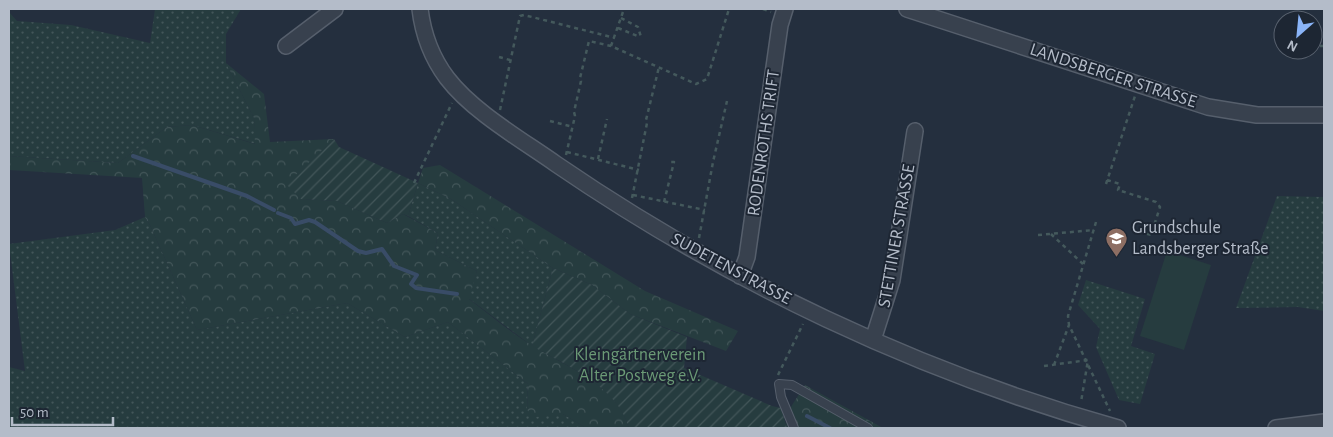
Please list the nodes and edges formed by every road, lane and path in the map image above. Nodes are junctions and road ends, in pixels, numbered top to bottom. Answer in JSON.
{"nodes":[{"id":1,"x":335,"y":9,"type":"edge"},
{"id":2,"x":420,"y":9,"type":"edge"},
{"id":3,"x":624,"y":9,"type":"edge"},
{"id":4,"x":729,"y":9,"type":"edge"},
{"id":5,"x":785,"y":9,"type":"edge"},
{"id":6,"x":908,"y":9,"type":"edge"},
{"id":7,"x":621,"y":18,"type":"junction"},
{"id":8,"x":618,"y":28,"type":"junction"},
{"id":9,"x":614,"y":38,"type":"junction"},
{"id":10,"x":286,"y":46,"type":"dead end"},
{"id":11,"x":612,"y":46,"type":"junction"},
{"id":12,"x":499,"y":57,"type":"dead end"},
{"id":13,"x":510,"y":60,"type":"junction"},
{"id":14,"x":658,"y":67,"type":"junction"},
{"id":15,"x":1138,"y":85,"type":"junction"},
{"id":16,"x":459,"y":91,"type":"junction"},
{"id":17,"x":727,"y":101,"type":"dead end"},
{"id":18,"x":1324,"y":115,"type":"edge"},
{"id":19,"x":607,"y":119,"type":"dead end"},
{"id":20,"x":495,"y":120,"type":"junction"},
{"id":21,"x":550,"y":121,"type":"dead end"},
{"id":22,"x":573,"y":127,"type":"junction"},
{"id":23,"x":915,"y":131,"type":"dead end"},
{"id":24,"x":567,"y":152,"type":"junction"},
{"id":25,"x":598,"y":159,"type":"junction"},
{"id":26,"x":671,"y":162,"type":"dead end"},
{"id":27,"x":562,"y":168,"type":"junction"},
{"id":28,"x":638,"y":170,"type":"junction"},
{"id":29,"x":414,"y":183,"type":"dead end"},
{"id":30,"x":633,"y":195,"type":"junction"},
{"id":31,"x":664,"y":202,"type":"junction"},
{"id":32,"x":705,"y":210,"type":"junction"},
{"id":33,"x":629,"y":212,"type":"junction"},
{"id":34,"x":1101,"y":224,"type":"dead end"},
{"id":35,"x":1094,"y":230,"type":"junction"},
{"id":36,"x":1135,"y":230,"type":"dead end"},
{"id":37,"x":1051,"y":234,"type":"junction"},
{"id":38,"x":1038,"y":235,"type":"dead end"},
{"id":39,"x":696,"y":252,"type":"junction"},
{"id":40,"x":1083,"y":264,"type":"junction"},
{"id":41,"x":740,"y":276,"type":"junction"},
{"id":42,"x":810,"y":310,"type":"junction"},
{"id":43,"x":1069,"y":325,"type":"junction"},
{"id":44,"x":873,"y":340,"type":"junction"},
{"id":45,"x":1088,"y":360,"type":"junction"},
{"id":46,"x":1054,"y":365,"type":"junction"},
{"id":47,"x":1044,"y":366,"type":"dead end"},
{"id":48,"x":779,"y":384,"type":"junction"},
{"id":49,"x":1078,"y":416,"type":"junction"},
{"id":50,"x":1324,"y":422,"type":"edge"},
{"id":51,"x":794,"y":428,"type":"edge"},
{"id":52,"x":868,"y":428,"type":"edge"},
{"id":53,"x":1116,"y":428,"type":"edge"},
{"id":54,"x":1276,"y":428,"type":"edge"}],
"edges":[{"from":1,"to":10,"type":"street"},
{"from":2,"to":16,"type":"street","name":"SUDETENSTRASSE"},
{"from":3,"to":7,"type":"path"},
{"from":4,"to":14,"type":"path"},
{"from":5,"to":41,"type":"street","name":"RODENROTHS TRIFT"},
{"from":6,"to":15,"type":"street","name":"LANDSBERGER STRASSE"},
{"from":7,"to":8,"type":"path"},
{"from":7,"to":8,"type":"path"},
{"from":8,"to":9,"type":"path"},
{"from":9,"to":11,"type":"path"},
{"from":9,"to":13,"type":"path"},
{"from":11,"to":14,"type":"path"},
{"from":11,"to":22,"type":"path"},
{"from":12,"to":13,"type":"path"},
{"from":13,"to":20,"type":"path"},
{"from":14,"to":28,"type":"path"},
{"from":15,"to":18,"type":"street","name":"LANDSBERGER STRASSE"},
{"from":15,"to":36,"type":"path"},
{"from":16,"to":20,"type":"street","name":"SUDETENSTRASSE"},
{"from":16,"to":29,"type":"path"},
{"from":17,"to":32,"type":"path"},
{"from":19,"to":25,"type":"path"},
{"from":20,"to":27,"type":"street","name":"SUDETENSTRASSE"},
{"from":21,"to":22,"type":"path"},
{"from":22,"to":24,"type":"path"},
{"from":23,"to":44,"type":"street","name":"STETTINER STRASSE"},
{"from":24,"to":25,"type":"path"},
{"from":24,"to":27,"type":"path"},
{"from":25,"to":28,"type":"path"},
{"from":26,"to":31,"type":"path"},
{"from":27,"to":33,"type":"street","name":"SUDETENSTRASSE"},
{"from":28,"to":30,"type":"path"},
{"from":30,"to":31,"type":"path"},
{"from":30,"to":33,"type":"path"},
{"from":31,"to":32,"type":"path"},
{"from":32,"to":39,"type":"path"},
{"from":33,"to":39,"type":"street","name":"SUDETENSTRASSE"},
{"from":34,"to":35,"type":"path"},
{"from":35,"to":37,"type":"path"},
{"from":35,"to":40,"type":"path"},
{"from":37,"to":38,"type":"path"},
{"from":37,"to":40,"type":"path"},
{"from":39,"to":41,"type":"street","name":"SUDETENSTRASSE"},
{"from":40,"to":43,"type":"path"},
{"from":41,"to":42,"type":"street","name":"SUDETENSTRASSE"},
{"from":42,"to":44,"type":"street","name":"SUDETENSTRASSE"},
{"from":42,"to":48,"type":"path"},
{"from":43,"to":45,"type":"path"},
{"from":43,"to":46,"type":"path"},
{"from":44,"to":49,"type":"street","name":"SUDETENSTRASSE"},
{"from":45,"to":46,"type":"path"},
{"from":45,"to":49,"type":"path"},
{"from":45,"to":53,"type":"path"},
{"from":46,"to":47,"type":"path"},
{"from":48,"to":51,"type":"lane"},
{"from":48,"to":52,"type":"lane"},
{"from":49,"to":53,"type":"street","name":"SUDETENSTRASSE"},
{"from":50,"to":54,"type":"street"}]}
